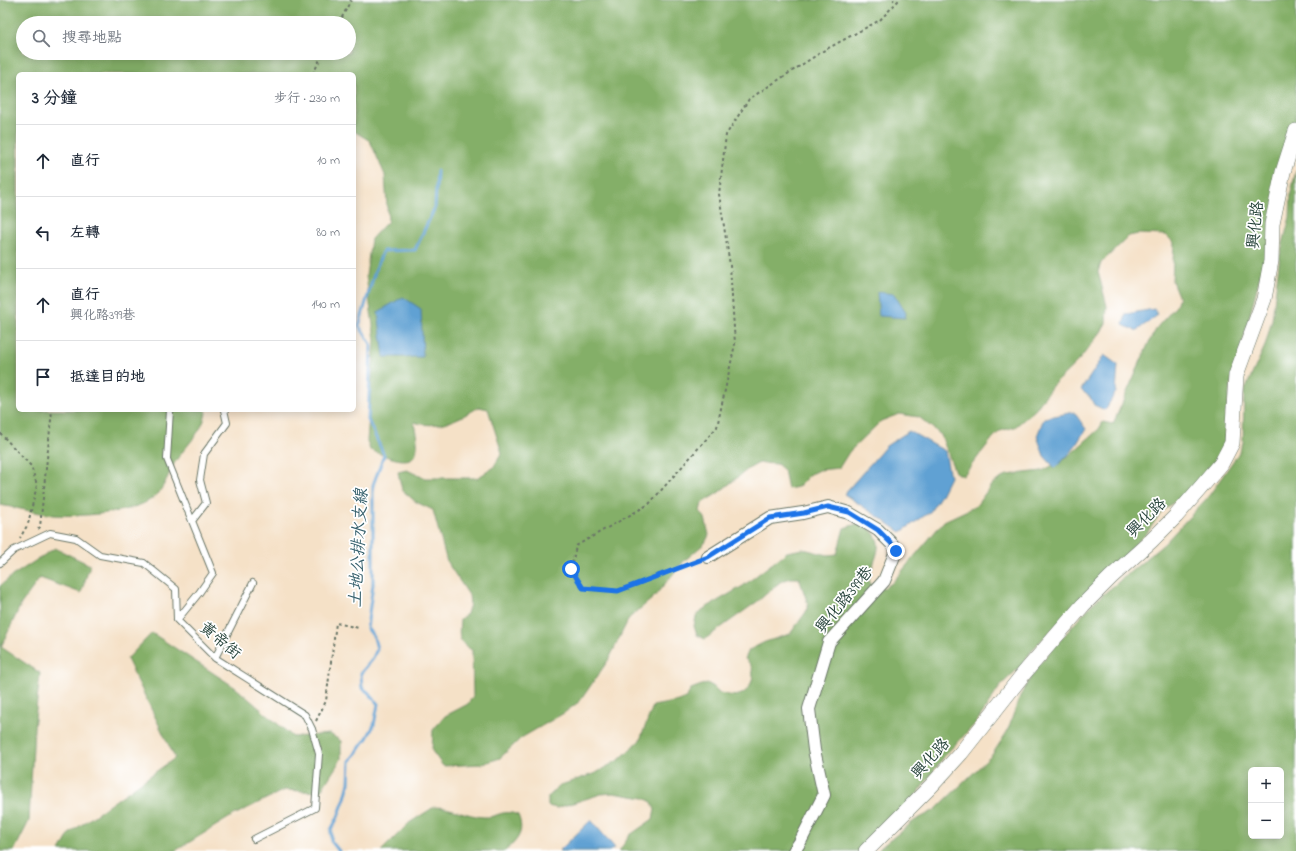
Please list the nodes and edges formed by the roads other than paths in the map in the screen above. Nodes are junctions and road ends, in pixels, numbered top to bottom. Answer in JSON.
{"nodes":[{"id":1,"x":1296,"y":131,"type":"edge"},
{"id":2,"x":170,"y":412,"type":"edge"},
{"id":3,"x":224,"y":412,"type":"edge"},
{"id":4,"x":192,"y":521,"type":"junction"},
{"id":5,"x":708,"y":557,"type":"road end"},
{"id":6,"x":0,"y":563,"type":"edge"},
{"id":7,"x":253,"y":583,"type":"dead end"},
{"id":8,"x":177,"y":620,"type":"junction"},
{"id":9,"x":215,"y":658,"type":"junction"},
{"id":10,"x":254,"y":839,"type":"dead end"},
{"id":11,"x":794,"y":851,"type":"edge"},
{"id":12,"x":866,"y":851,"type":"edge"}],
"edges":[{"from":1,"to":12,"type":"street","name":"興化路"},
{"from":2,"to":4,"type":"lane"},
{"from":3,"to":4,"type":"lane"},
{"from":4,"to":8,"type":"lane"},
{"from":5,"to":11,"type":"street","name":"興化路399巷"},
{"from":6,"to":8,"type":"lane","name":"黃帝街"},
{"from":7,"to":9,"type":"lane"},
{"from":8,"to":9,"type":"lane","name":"黃帝街"},
{"from":9,"to":10,"type":"lane","name":"黃帝街"}]}
